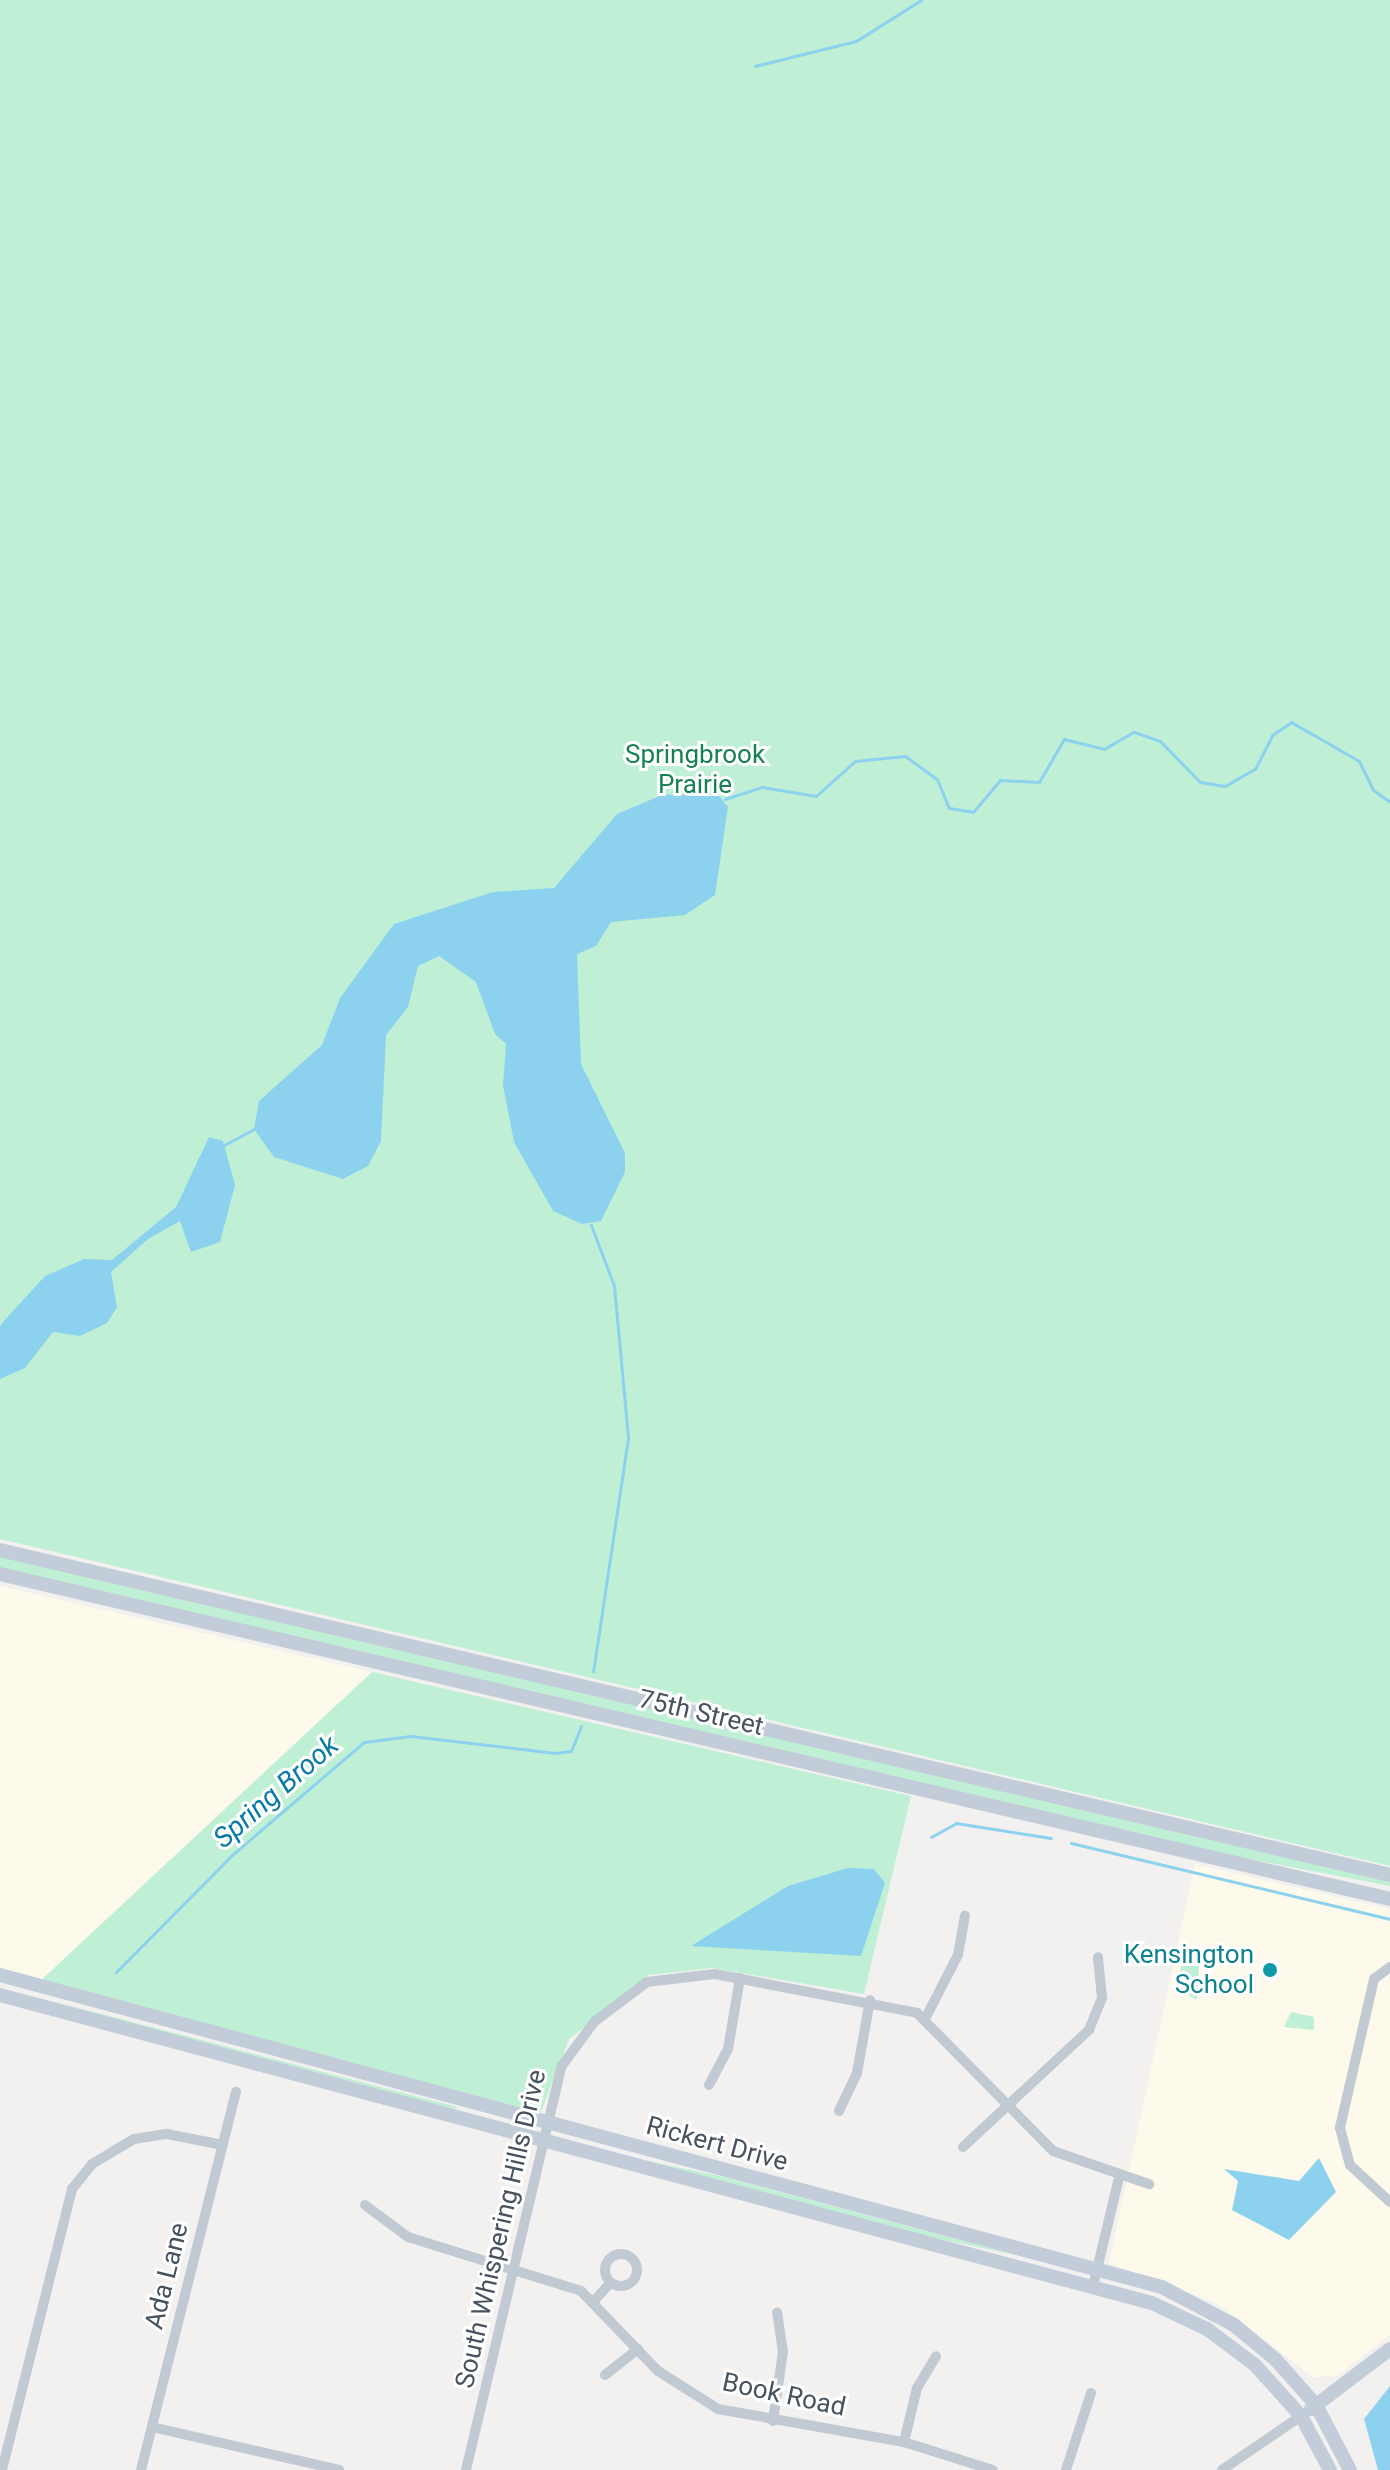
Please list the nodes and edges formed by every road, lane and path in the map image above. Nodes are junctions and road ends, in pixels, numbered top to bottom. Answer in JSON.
{"nodes":[{"id":1,"x":0,"y":1550,"type":"edge"},
{"id":2,"x":0,"y":1574,"type":"edge"},
{"id":3,"x":1390,"y":1875,"type":"edge"},
{"id":4,"x":1390,"y":1899,"type":"edge"},
{"id":5,"x":965,"y":1916,"type":"dead end"},
{"id":6,"x":1098,"y":1957,"type":"dead end"},
{"id":7,"x":1390,"y":1967,"type":"edge"},
{"id":8,"x":0,"y":1975,"type":"edge"},
{"id":9,"x":740,"y":1978,"type":"junction"},
{"id":10,"x":0,"y":1995,"type":"edge"},
{"id":11,"x":870,"y":2000,"type":"junction"},
{"id":12,"x":926,"y":2017,"type":"junction"},
{"id":13,"x":709,"y":2085,"type":"dead end"},
{"id":14,"x":236,"y":2092,"type":"dead end"},
{"id":15,"x":1008,"y":2107,"type":"junction"},
{"id":16,"x":839,"y":2111,"type":"dead end"},
{"id":17,"x":546,"y":2124,"type":"junction"},
{"id":18,"x":542,"y":2142,"type":"junction"},
{"id":19,"x":223,"y":2145,"type":"junction"},
{"id":20,"x":963,"y":2147,"type":"dead end"},
{"id":21,"x":1119,"y":2178,"type":"junction"},
{"id":22,"x":1149,"y":2184,"type":"dead end"},
{"id":23,"x":1390,"y":2202,"type":"edge"},
{"id":24,"x":365,"y":2205,"type":"dead end"},
{"id":25,"x":513,"y":2268,"type":"junction"},
{"id":26,"x":1098,"y":2268,"type":"junction"},
{"id":27,"x":611,"y":2282,"type":"dead end"},
{"id":28,"x":1093,"y":2286,"type":"junction"},
{"id":29,"x":594,"y":2301,"type":"junction"},
{"id":30,"x":777,"y":2312,"type":"dead end"},
{"id":31,"x":638,"y":2349,"type":"junction"},
{"id":32,"x":1390,"y":2349,"type":"edge"},
{"id":33,"x":936,"y":2356,"type":"dead end"},
{"id":34,"x":605,"y":2375,"type":"dead end"},
{"id":35,"x":1091,"y":2393,"type":"dead end"},
{"id":36,"x":1316,"y":2405,"type":"junction"},
{"id":37,"x":1301,"y":2416,"type":"junction"},
{"id":38,"x":773,"y":2421,"type":"junction"},
{"id":39,"x":152,"y":2427,"type":"junction"},
{"id":40,"x":904,"y":2442,"type":"junction"},
{"id":41,"x":2,"y":2470,"type":"edge"},
{"id":42,"x":141,"y":2470,"type":"edge"},
{"id":43,"x":339,"y":2470,"type":"edge"},
{"id":44,"x":466,"y":2470,"type":"edge"},
{"id":45,"x":993,"y":2470,"type":"edge"},
{"id":46,"x":1066,"y":2470,"type":"edge"},
{"id":47,"x":1222,"y":2470,"type":"edge"},
{"id":48,"x":1330,"y":2470,"type":"edge"},
{"id":49,"x":1350,"y":2470,"type":"edge"}],
"edges":[{"from":1,"to":3,"type":"street","name":"75th Street"},
{"from":2,"to":4,"type":"street","name":"75th Street"},
{"from":5,"to":12,"type":"street"},
{"from":6,"to":15,"type":"street"},
{"from":7,"to":23,"type":"street"},
{"from":8,"to":17,"type":"street","name":"Rickert Drive"},
{"from":9,"to":11,"type":"street","name":"South Whispering Hills Drive"},
{"from":9,"to":13,"type":"street"},
{"from":9,"to":17,"type":"street","name":"South Whispering Hills Drive"},
{"from":10,"to":18,"type":"street","name":"Rickert Drive"},
{"from":11,"to":12,"type":"street","name":"South Whispering Hills Drive"},
{"from":11,"to":16,"type":"street"},
{"from":12,"to":15,"type":"street"},
{"from":14,"to":19,"type":"street","name":"Ada Lane"},
{"from":15,"to":20,"type":"street"},
{"from":15,"to":21,"type":"street"},
{"from":17,"to":18,"type":"street","name":"South Whispering Hills Drive"},
{"from":17,"to":26,"type":"street","name":"Rickert Drive"},
{"from":18,"to":25,"type":"street","name":"South Whispering Hills Drive"},
{"from":18,"to":28,"type":"street","name":"Rickert Drive"},
{"from":19,"to":39,"type":"street","name":"Ada Lane"},
{"from":19,"to":41,"type":"street"},
{"from":21,"to":22,"type":"street"},
{"from":21,"to":26,"type":"street"},
{"from":24,"to":25,"type":"street","name":"Book Road"},
{"from":25,"to":29,"type":"street","name":"Book Road"},
{"from":25,"to":44,"type":"street","name":"South Whispering Hills Drive"},
{"from":26,"to":28,"type":"street"},
{"from":26,"to":36,"type":"street","name":"Rickert Drive"},
{"from":27,"to":29,"type":"street"},
{"from":28,"to":37,"type":"street","name":"Rickert Drive"},
{"from":29,"to":31,"type":"street","name":"Book Road"},
{"from":30,"to":38,"type":"street"},
{"from":31,"to":34,"type":"street"},
{"from":31,"to":38,"type":"street","name":"Book Road"},
{"from":32,"to":36,"type":"street"},
{"from":33,"to":40,"type":"street"},
{"from":35,"to":46,"type":"street"},
{"from":36,"to":37,"type":"street"},
{"from":36,"to":49,"type":"street","name":"Rickert Drive"},
{"from":37,"to":47,"type":"street"},
{"from":37,"to":48,"type":"street","name":"Rickert Drive"},
{"from":38,"to":40,"type":"street","name":"Book Road"},
{"from":39,"to":42,"type":"street","name":"Ada Lane"},
{"from":39,"to":43,"type":"street"},
{"from":40,"to":45,"type":"street","name":"Book Road"}]}
